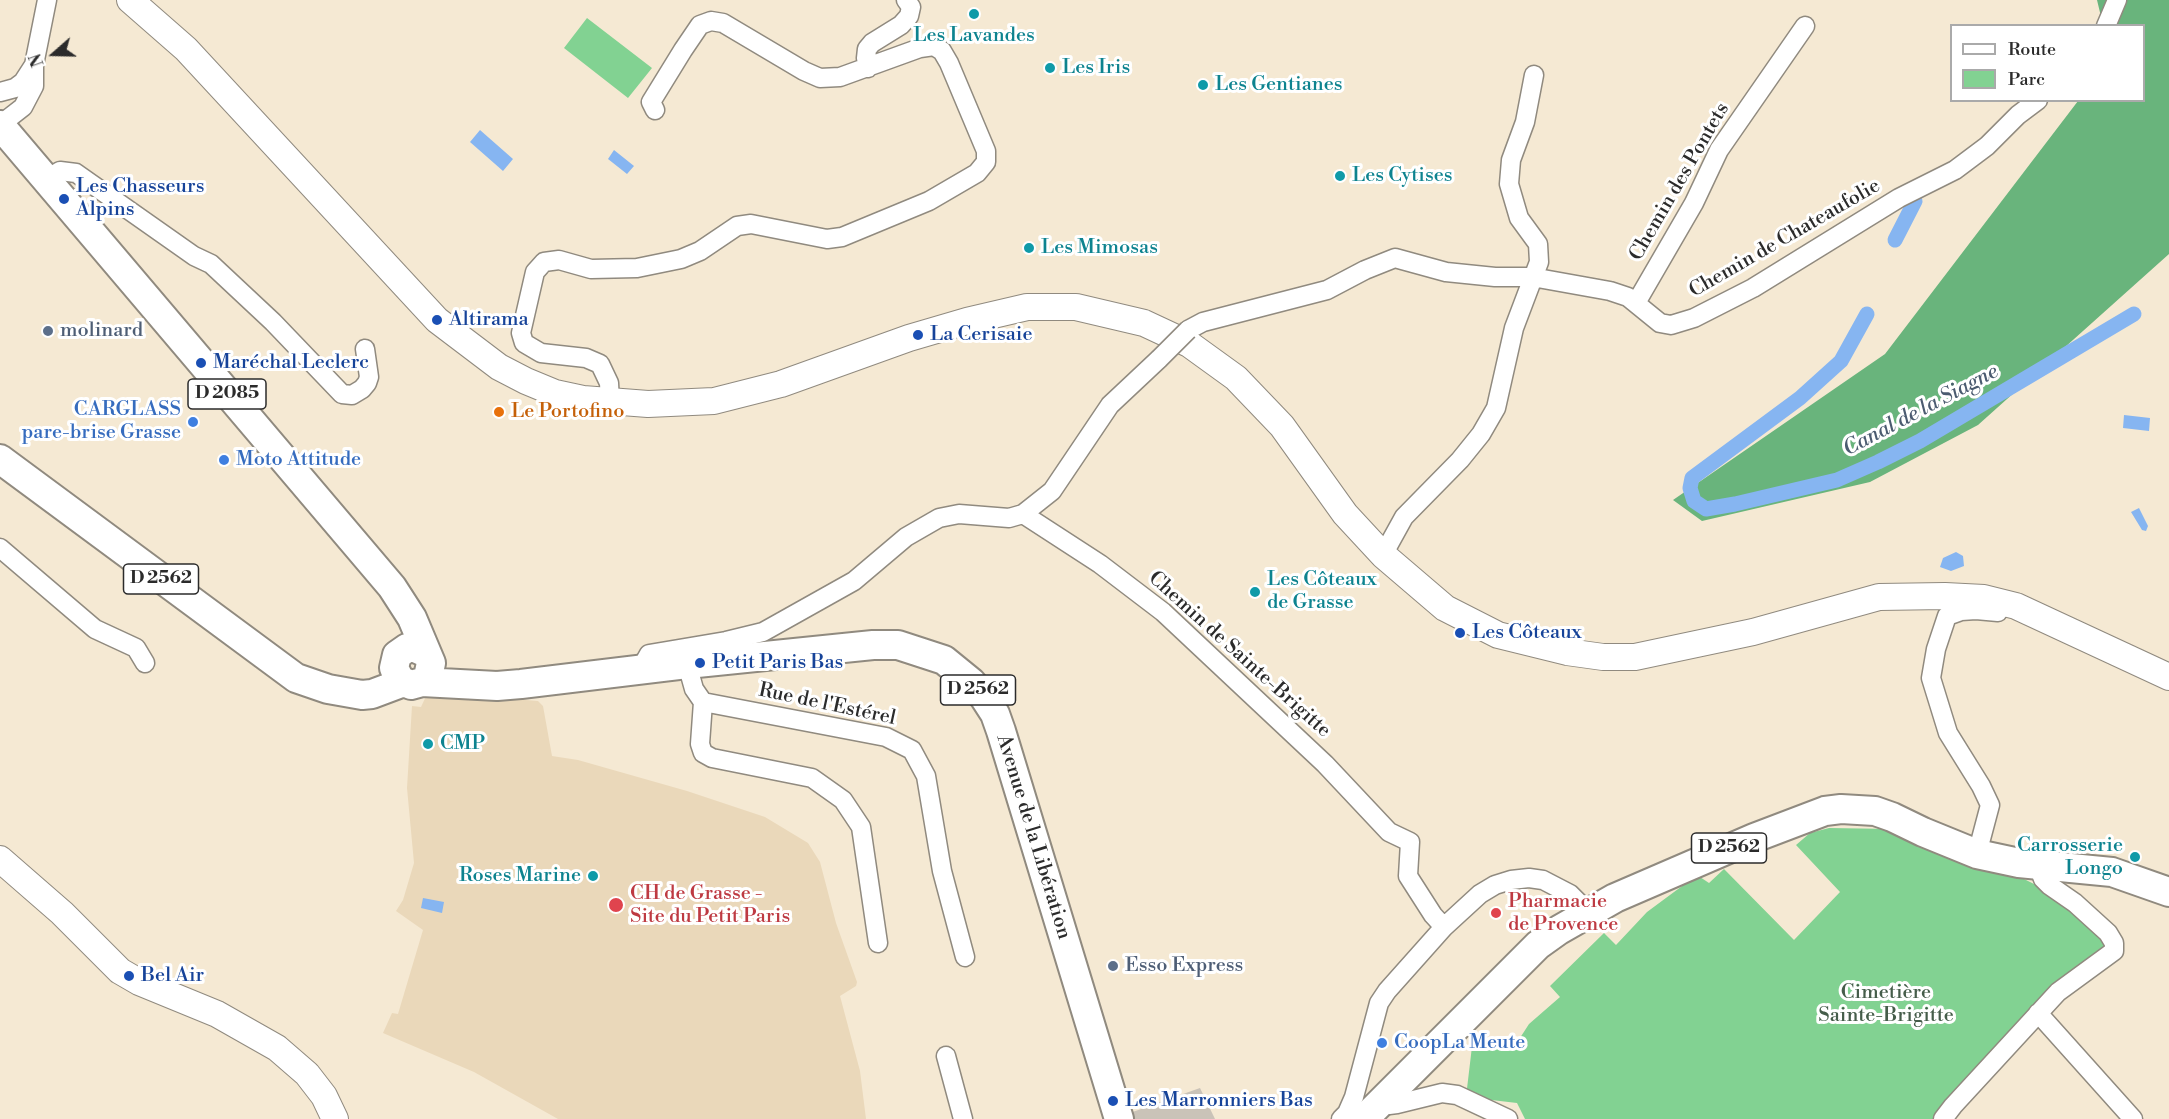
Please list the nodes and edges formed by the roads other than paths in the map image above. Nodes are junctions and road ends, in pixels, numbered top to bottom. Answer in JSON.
{"nodes":[{"id":1,"x":48,"y":0,"type":"edge"},
{"id":2,"x":130,"y":0,"type":"edge"},
{"id":3,"x":906,"y":0,"type":"edge"},
{"id":4,"x":2117,"y":0,"type":"edge"},
{"id":5,"x":2107,"y":24,"type":"edge"},
{"id":6,"x":1805,"y":26,"type":"dead end"},
{"id":7,"x":34,"y":65,"type":"junction"},
{"id":8,"x":868,"y":68,"type":"junction"},
{"id":9,"x":1534,"y":75,"type":"dead end"},
{"id":10,"x":0,"y":92,"type":"edge"},
{"id":11,"x":2035,"y":102,"type":"edge"},
{"id":12,"x":654,"y":110,"type":"dead end"},
{"id":13,"x":2,"y":121,"type":"edge"},
{"id":14,"x":38,"y":169,"type":"junction"},
{"id":15,"x":1532,"y":277,"type":"junction"},
{"id":16,"x":1636,"y":303,"type":"junction"},
{"id":17,"x":365,"y":349,"type":"dead end"},
{"id":18,"x":610,"y":402,"type":"junction"},
{"id":19,"x":0,"y":459,"type":"edge"},
{"id":20,"x":1023,"y":514,"type":"junction"},
{"id":21,"x":0,"y":548,"type":"edge"},
{"id":22,"x":1383,"y":555,"type":"junction"},
{"id":23,"x":2037,"y":615,"type":"junction"},
{"id":24,"x":145,"y":663,"type":"dead end"},
{"id":25,"x":412,"y":664,"type":"junction"},
{"id":26,"x":687,"y":664,"type":"junction"},
{"id":27,"x":640,"y":670,"type":"junction"},
{"id":28,"x":2169,"y":677,"type":"edge"},
{"id":29,"x":703,"y":702,"type":"junction"},
{"id":30,"x":1977,"y":854,"type":"junction"},
{"id":31,"x":3,"y":866,"type":"edge"},
{"id":32,"x":2038,"y":866,"type":"junction"},
{"id":33,"x":2169,"y":892,"type":"edge"},
{"id":34,"x":1588,"y":912,"type":"junction"},
{"id":35,"x":1444,"y":927,"type":"junction"},
{"id":36,"x":878,"y":943,"type":"dead end"},
{"id":37,"x":965,"y":957,"type":"dead end"},
{"id":38,"x":2038,"y":1013,"type":"junction"},
{"id":39,"x":946,"y":1056,"type":"dead end"},
{"id":40,"x":1373,"y":1110,"type":"edge"},
{"id":41,"x":1115,"y":1116,"type":"edge"},
{"id":42,"x":335,"y":1119,"type":"edge"},
{"id":43,"x":963,"y":1119,"type":"edge"},
{"id":44,"x":1341,"y":1119,"type":"edge"},
{"id":45,"x":1508,"y":1119,"type":"edge"},
{"id":46,"x":1943,"y":1119,"type":"edge"},
{"id":47,"x":2133,"y":1119,"type":"edge"}],
"edges":[{"from":1,"to":7,"type":"street"},
{"from":2,"to":18,"type":"street"},
{"from":3,"to":8,"type":"street"},
{"from":4,"to":5,"type":"street"},
{"from":6,"to":16,"type":"street","name":"Chemin des Pontets"},
{"from":7,"to":10,"type":"street"},
{"from":7,"to":13,"type":"street"},
{"from":8,"to":12,"type":"street"},
{"from":8,"to":18,"type":"street"},
{"from":9,"to":15,"type":"street"},
{"from":11,"to":16,"type":"street","name":"Chemin de Chateaufolie"},
{"from":13,"to":14,"type":"main road","number":"D 2085"},
{"from":14,"to":17,"type":"street"},
{"from":14,"to":25,"type":"main road","number":"D 2085"},
{"from":15,"to":16,"type":"street","name":"Chemin de Chateaufolie"},
{"from":15,"to":20,"type":"street","name":"Chemin de Chateaufolie","bridge":true},
{"from":15,"to":22,"type":"street"},
{"from":18,"to":22,"type":"street"},
{"from":19,"to":25,"type":"main road","number":"D 2562"},
{"from":20,"to":27,"type":"street"},
{"from":20,"to":35,"type":"street","name":"Chemin de Sainte-Brigitte"},
{"from":21,"to":24,"type":"street"},
{"from":22,"to":23,"type":"street"},
{"from":23,"to":28,"type":"street"},
{"from":23,"to":30,"type":"street"},
{"from":25,"to":27,"type":"main road","name":"Avenue de la Libération","number":"D 2562"},
{"from":26,"to":27,"type":"main road","name":"Avenue de la Libération","number":"D 2562"},
{"from":26,"to":29,"type":"street"},
{"from":26,"to":41,"type":"main road","name":"Avenue de la Libération","number":"D 2562"},
{"from":29,"to":36,"type":"street"},
{"from":29,"to":37,"type":"street","name":"Rue de l'Estérel"},
{"from":30,"to":32,"type":"main road","number":"D 2562"},
{"from":30,"to":34,"type":"main road","number":"D 2562"},
{"from":31,"to":42,"type":"street"},
{"from":32,"to":33,"type":"main road","number":"D 2562"},
{"from":32,"to":38,"type":"street"},
{"from":34,"to":35,"type":"street"},
{"from":34,"to":40,"type":"main road","number":"D 2562"},
{"from":35,"to":44,"type":"street"},
{"from":38,"to":46,"type":"street"},
{"from":38,"to":47,"type":"street"},
{"from":39,"to":43,"type":"street"},
{"from":40,"to":45,"type":"street"}]}
